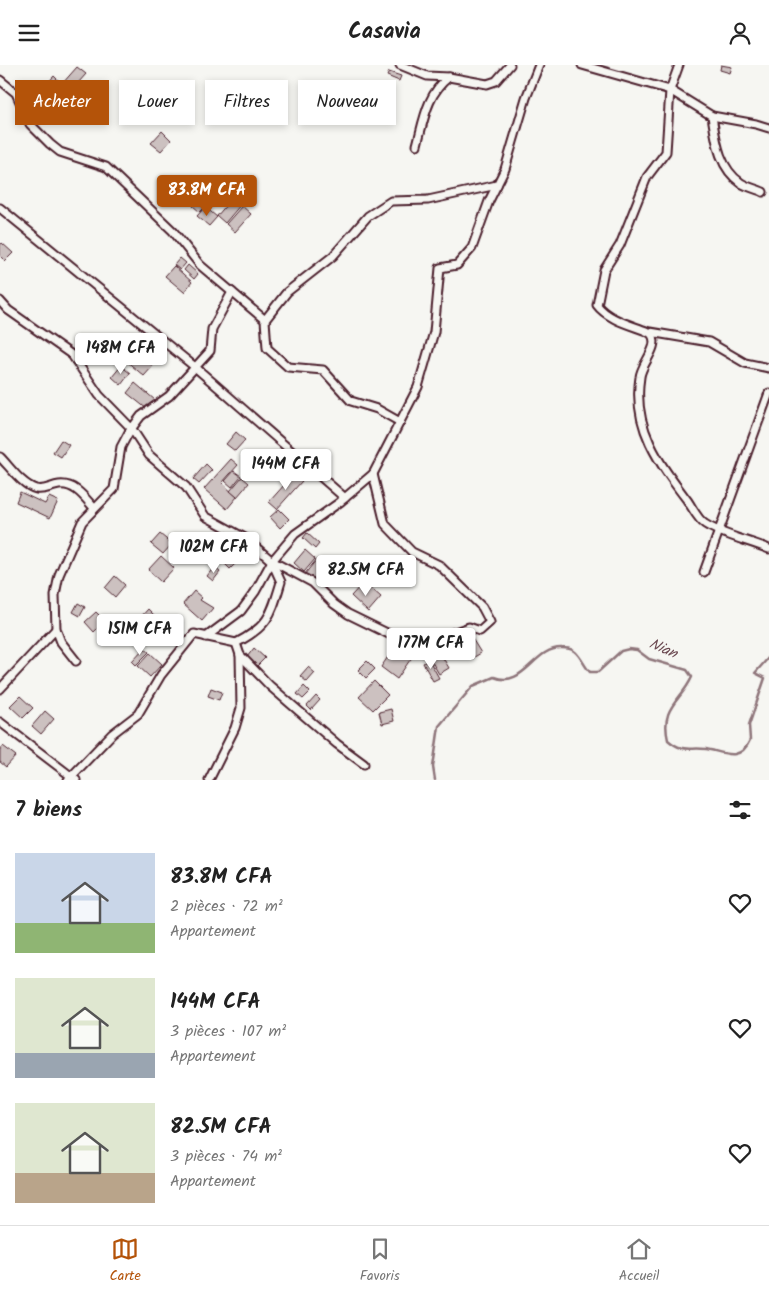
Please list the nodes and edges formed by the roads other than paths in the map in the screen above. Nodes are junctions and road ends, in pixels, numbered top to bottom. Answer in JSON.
{"nodes":[{"id":1,"x":400,"y":65,"type":"edge"},
{"id":2,"x":510,"y":65,"type":"edge"},
{"id":3,"x":539,"y":65,"type":"edge"},
{"id":4,"x":582,"y":65,"type":"edge"},
{"id":5,"x":679,"y":65,"type":"edge"},
{"id":6,"x":449,"y":77,"type":"junction"},
{"id":7,"x":0,"y":80,"type":"edge"},
{"id":8,"x":670,"y":90,"type":"junction"},
{"id":9,"x":712,"y":116,"type":"junction"},
{"id":10,"x":769,"y":128,"type":"edge"},
{"id":11,"x":417,"y":145,"type":"dead end"},
{"id":12,"x":497,"y":185,"type":"junction"},
{"id":13,"x":763,"y":192,"type":"dead end"},
{"id":14,"x":0,"y":208,"type":"edge"},
{"id":15,"x":232,"y":293,"type":"junction"},
{"id":16,"x":0,"y":301,"type":"edge"},
{"id":17,"x":264,"y":320,"type":"junction"},
{"id":18,"x":650,"y":332,"type":"junction"},
{"id":19,"x":195,"y":367,"type":"junction"},
{"id":20,"x":769,"y":368,"type":"edge"},
{"id":21,"x":769,"y":393,"type":"edge"},
{"id":22,"x":400,"y":422,"type":"junction"},
{"id":23,"x":132,"y":429,"type":"junction"},
{"id":24,"x":0,"y":457,"type":"edge"},
{"id":25,"x":373,"y":474,"type":"junction"},
{"id":26,"x":345,"y":498,"type":"junction"},
{"id":27,"x":94,"y":508,"type":"junction"},
{"id":28,"x":721,"y":530,"type":"junction"},
{"id":29,"x":769,"y":549,"type":"edge"},
{"id":30,"x":272,"y":561,"type":"junction"},
{"id":31,"x":704,"y":572,"type":"dead end"},
{"id":32,"x":56,"y":629,"type":"junction"},
{"id":33,"x":206,"y":637,"type":"junction"},
{"id":34,"x":414,"y":638,"type":"dead end"},
{"id":35,"x":437,"y":639,"type":"dead end"},
{"id":36,"x":236,"y":643,"type":"junction"},
{"id":37,"x":240,"y":655,"type":"junction"},
{"id":38,"x":76,"y":661,"type":"dead end"},
{"id":39,"x":0,"y":689,"type":"edge"},
{"id":40,"x":0,"y":722,"type":"edge"},
{"id":41,"x":364,"y":764,"type":"dead end"},
{"id":42,"x":72,"y":779,"type":"edge"},
{"id":43,"x":209,"y":780,"type":"edge"}],
"edges":[{"from":1,"to":6,"type":"street"},
{"from":2,"to":6,"type":"street"},
{"from":3,"to":12,"type":"street"},
{"from":4,"to":8,"type":"street"},
{"from":5,"to":8,"type":"street"},
{"from":6,"to":11,"type":"street"},
{"from":7,"to":15,"type":"street"},
{"from":8,"to":9,"type":"street"},
{"from":8,"to":18,"type":"street"},
{"from":9,"to":10,"type":"street"},
{"from":9,"to":13,"type":"street"},
{"from":12,"to":17,"type":"street"},
{"from":12,"to":22,"type":"street"},
{"from":14,"to":19,"type":"street"},
{"from":15,"to":17,"type":"street"},
{"from":15,"to":19,"type":"street"},
{"from":16,"to":23,"type":"street"},
{"from":17,"to":22,"type":"street"},
{"from":18,"to":20,"type":"street"},
{"from":18,"to":28,"type":"street"},
{"from":19,"to":23,"type":"street"},
{"from":19,"to":26,"type":"street"},
{"from":21,"to":28,"type":"street"},
{"from":22,"to":25,"type":"street"},
{"from":23,"to":27,"type":"street"},
{"from":23,"to":30,"type":"street"},
{"from":24,"to":27,"type":"street"},
{"from":25,"to":26,"type":"street"},
{"from":25,"to":35,"type":"street"},
{"from":26,"to":30,"type":"street"},
{"from":27,"to":32,"type":"street"},
{"from":28,"to":29,"type":"street"},
{"from":28,"to":31,"type":"street"},
{"from":30,"to":33,"type":"street"},
{"from":30,"to":34,"type":"street"},
{"from":30,"to":36,"type":"street"},
{"from":32,"to":38,"type":"street"},
{"from":32,"to":39,"type":"street"},
{"from":33,"to":36,"type":"street"},
{"from":33,"to":42,"type":"street"},
{"from":36,"to":37,"type":"street"},
{"from":37,"to":41,"type":"street"},
{"from":37,"to":43,"type":"street"},
{"from":40,"to":42,"type":"street"}]}
